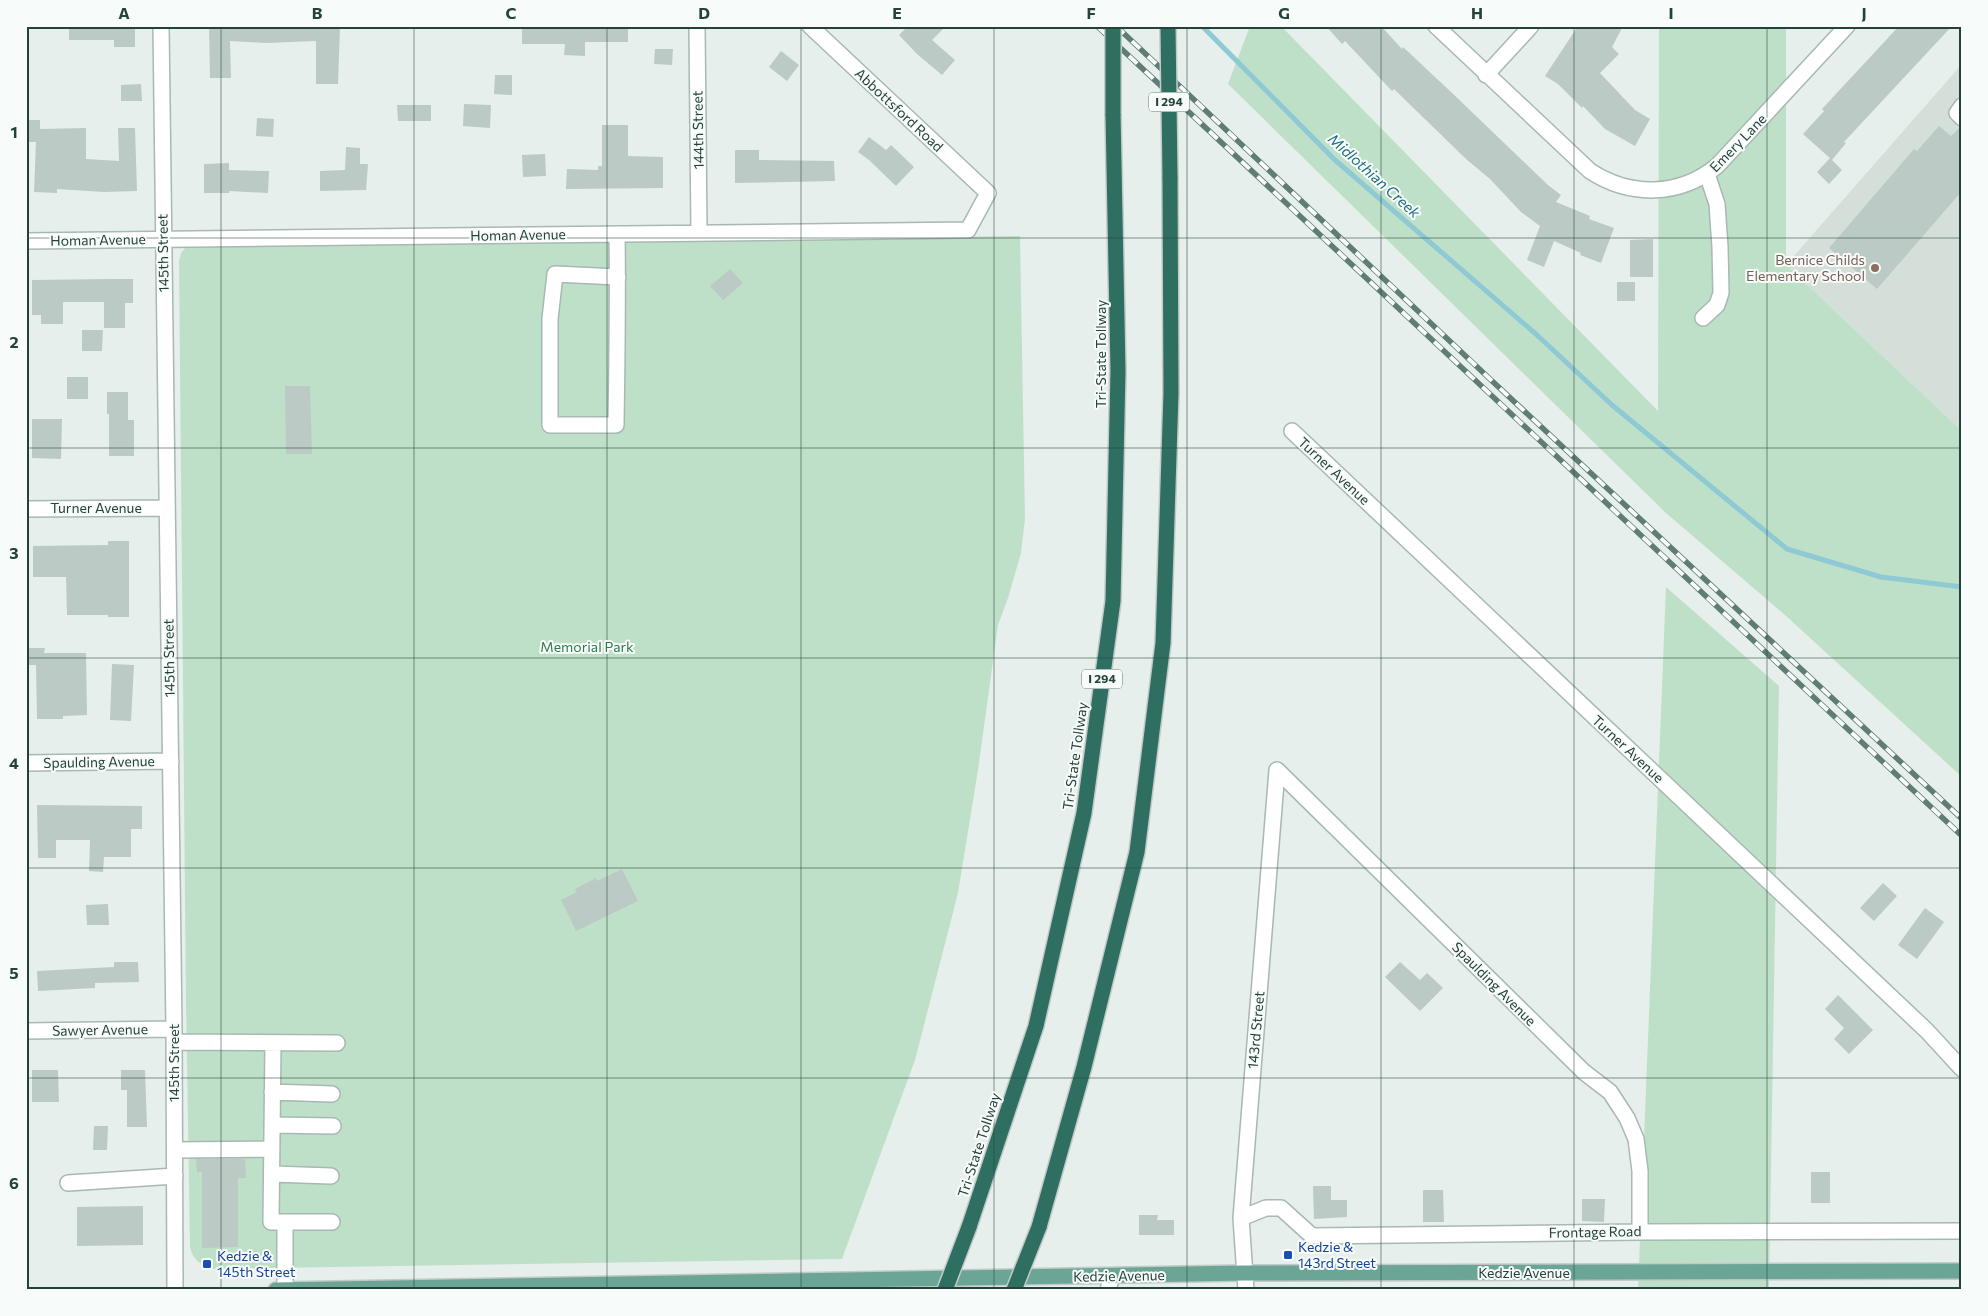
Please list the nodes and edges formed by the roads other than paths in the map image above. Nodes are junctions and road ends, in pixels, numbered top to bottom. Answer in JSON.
{"nodes":[{"id":1,"x":161,"y":26,"type":"edge"},
{"id":2,"x":697,"y":26,"type":"edge"},
{"id":3,"x":810,"y":26,"type":"edge"},
{"id":4,"x":1113,"y":26,"type":"edge"},
{"id":5,"x":1168,"y":26,"type":"edge"},
{"id":6,"x":1436,"y":26,"type":"edge"},
{"id":7,"x":1532,"y":26,"type":"edge"},
{"id":8,"x":1847,"y":26,"type":"edge"},
{"id":9,"x":1486,"y":75,"type":"junction"},
{"id":10,"x":1962,"y":106,"type":"edge"},
{"id":11,"x":1962,"y":118,"type":"edge"},
{"id":12,"x":1707,"y":174,"type":"junction"},
{"id":13,"x":988,"y":193,"type":"joint"},
{"id":14,"x":700,"y":233,"type":"junction"},
{"id":15,"x":617,"y":234,"type":"junction"},
{"id":16,"x":163,"y":239,"type":"junction"},
{"id":17,"x":26,"y":241,"type":"edge"},
{"id":18,"x":618,"y":277,"type":"junction"},
{"id":19,"x":1703,"y":318,"type":"dead end"},
{"id":20,"x":1292,"y":431,"type":"dead end"},
{"id":21,"x":166,"y":508,"type":"junction"},
{"id":22,"x":26,"y":509,"type":"edge"},
{"id":23,"x":171,"y":761,"type":"junction"},
{"id":24,"x":26,"y":764,"type":"edge"},
{"id":25,"x":1277,"y":770,"type":"joint"},
{"id":26,"x":26,"y":1031,"type":"edge"},
{"id":27,"x":174,"y":1035,"type":"junction"},
{"id":28,"x":272,"y":1043,"type":"junction"},
{"id":29,"x":337,"y":1043,"type":"dead end"},
{"id":30,"x":1962,"y":1069,"type":"edge"},
{"id":31,"x":272,"y":1092,"type":"junction"},
{"id":32,"x":332,"y":1094,"type":"dead end"},
{"id":33,"x":272,"y":1125,"type":"junction"},
{"id":34,"x":333,"y":1126,"type":"dead end"},
{"id":35,"x":272,"y":1149,"type":"junction"},
{"id":36,"x":175,"y":1150,"type":"junction"},
{"id":37,"x":272,"y":1174,"type":"junction"},
{"id":38,"x":175,"y":1176,"type":"junction"},
{"id":39,"x":331,"y":1176,"type":"dead end"},
{"id":40,"x":68,"y":1183,"type":"dead end"},
{"id":41,"x":1241,"y":1218,"type":"junction"},
{"id":42,"x":285,"y":1222,"type":"junction"},
{"id":43,"x":332,"y":1222,"type":"dead end"},
{"id":44,"x":1962,"y":1231,"type":"edge"},
{"id":45,"x":1640,"y":1232,"type":"junction"},
{"id":46,"x":1962,"y":1271,"type":"edge"},
{"id":47,"x":1244,"y":1274,"type":"junction"},
{"id":48,"x":1110,"y":1283,"type":"edge"},
{"id":49,"x":656,"y":1287,"type":"edge"},
{"id":50,"x":175,"y":1290,"type":"edge"},
{"id":51,"x":276,"y":1290,"type":"edge"},
{"id":52,"x":285,"y":1290,"type":"edge"},
{"id":53,"x":945,"y":1290,"type":"edge"},
{"id":54,"x":1014,"y":1290,"type":"edge"},
{"id":55,"x":1246,"y":1290,"type":"edge"}],
"edges":[{"from":1,"to":16,"type":"street","name":"145th Street"},
{"from":2,"to":14,"type":"street","name":"144th Street"},
{"from":3,"to":13,"type":"street","name":"Abbottsford Road"},
{"from":4,"to":53,"type":"highway","name":"Tri-State Tollway","number":"I 294","bridge":true},
{"from":5,"to":54,"type":"highway","number":"I 294","bridge":true},
{"from":6,"to":9,"type":"street","name":"Emery Lane"},
{"from":7,"to":9,"type":"street"},
{"from":8,"to":12,"type":"street","name":"Emery Lane"},
{"from":9,"to":12,"type":"street","name":"Emery Lane"},
{"from":10,"to":11,"type":"street"},
{"from":12,"to":19,"type":"street"},
{"from":13,"to":14,"type":"street","name":"Homan Avenue"},
{"from":14,"to":15,"type":"street","name":"Homan Avenue"},
{"from":15,"to":16,"type":"street","name":"Homan Avenue"},
{"from":15,"to":18,"type":"street"},
{"from":16,"to":17,"type":"street","name":"Homan Avenue"},
{"from":16,"to":21,"type":"street","name":"145th Street"},
{"from":18,"to":18,"type":"street"},
{"from":20,"to":30,"type":"street","name":"Turner Avenue"},
{"from":21,"to":22,"type":"street","name":"Turner Avenue"},
{"from":21,"to":23,"type":"street","name":"145th Street"},
{"from":23,"to":24,"type":"street","name":"Spaulding Avenue"},
{"from":23,"to":27,"type":"street","name":"145th Street"},
{"from":25,"to":41,"type":"street","name":"143rd Street"},
{"from":25,"to":45,"type":"street","name":"Spaulding Avenue"},
{"from":26,"to":27,"type":"street","name":"Sawyer Avenue"},
{"from":27,"to":28,"type":"street","name":"Sawyer Avenue"},
{"from":27,"to":36,"type":"street","name":"145th Street"},
{"from":28,"to":29,"type":"street","name":"Sawyer Avenue"},
{"from":28,"to":31,"type":"street"},
{"from":31,"to":32,"type":"street"},
{"from":31,"to":33,"type":"street"},
{"from":33,"to":34,"type":"street"},
{"from":33,"to":35,"type":"street"},
{"from":35,"to":36,"type":"street"},
{"from":35,"to":37,"type":"street"},
{"from":36,"to":38,"type":"street","name":"145th Street"},
{"from":37,"to":39,"type":"street"},
{"from":37,"to":42,"type":"street"},
{"from":38,"to":40,"type":"street"},
{"from":38,"to":50,"type":"street","name":"145th Street"},
{"from":41,"to":45,"type":"street","name":"Frontage Road"},
{"from":41,"to":47,"type":"street","name":"143rd Street"},
{"from":42,"to":43,"type":"street"},
{"from":42,"to":52,"type":"street"},
{"from":44,"to":45,"type":"street","name":"Frontage Road"},
{"from":46,"to":47,"type":"main road","name":"Kedzie Avenue"},
{"from":47,"to":48,"type":"main road","name":"Kedzie Avenue"},
{"from":47,"to":55,"type":"street","name":"143rd Street"},
{"from":48,"to":49,"type":"main road","name":"Kedzie Avenue"},
{"from":49,"to":52,"type":"main road","name":"Kedzie Avenue"},
{"from":51,"to":52,"type":"main road","name":"Kedzie Avenue"}]}
